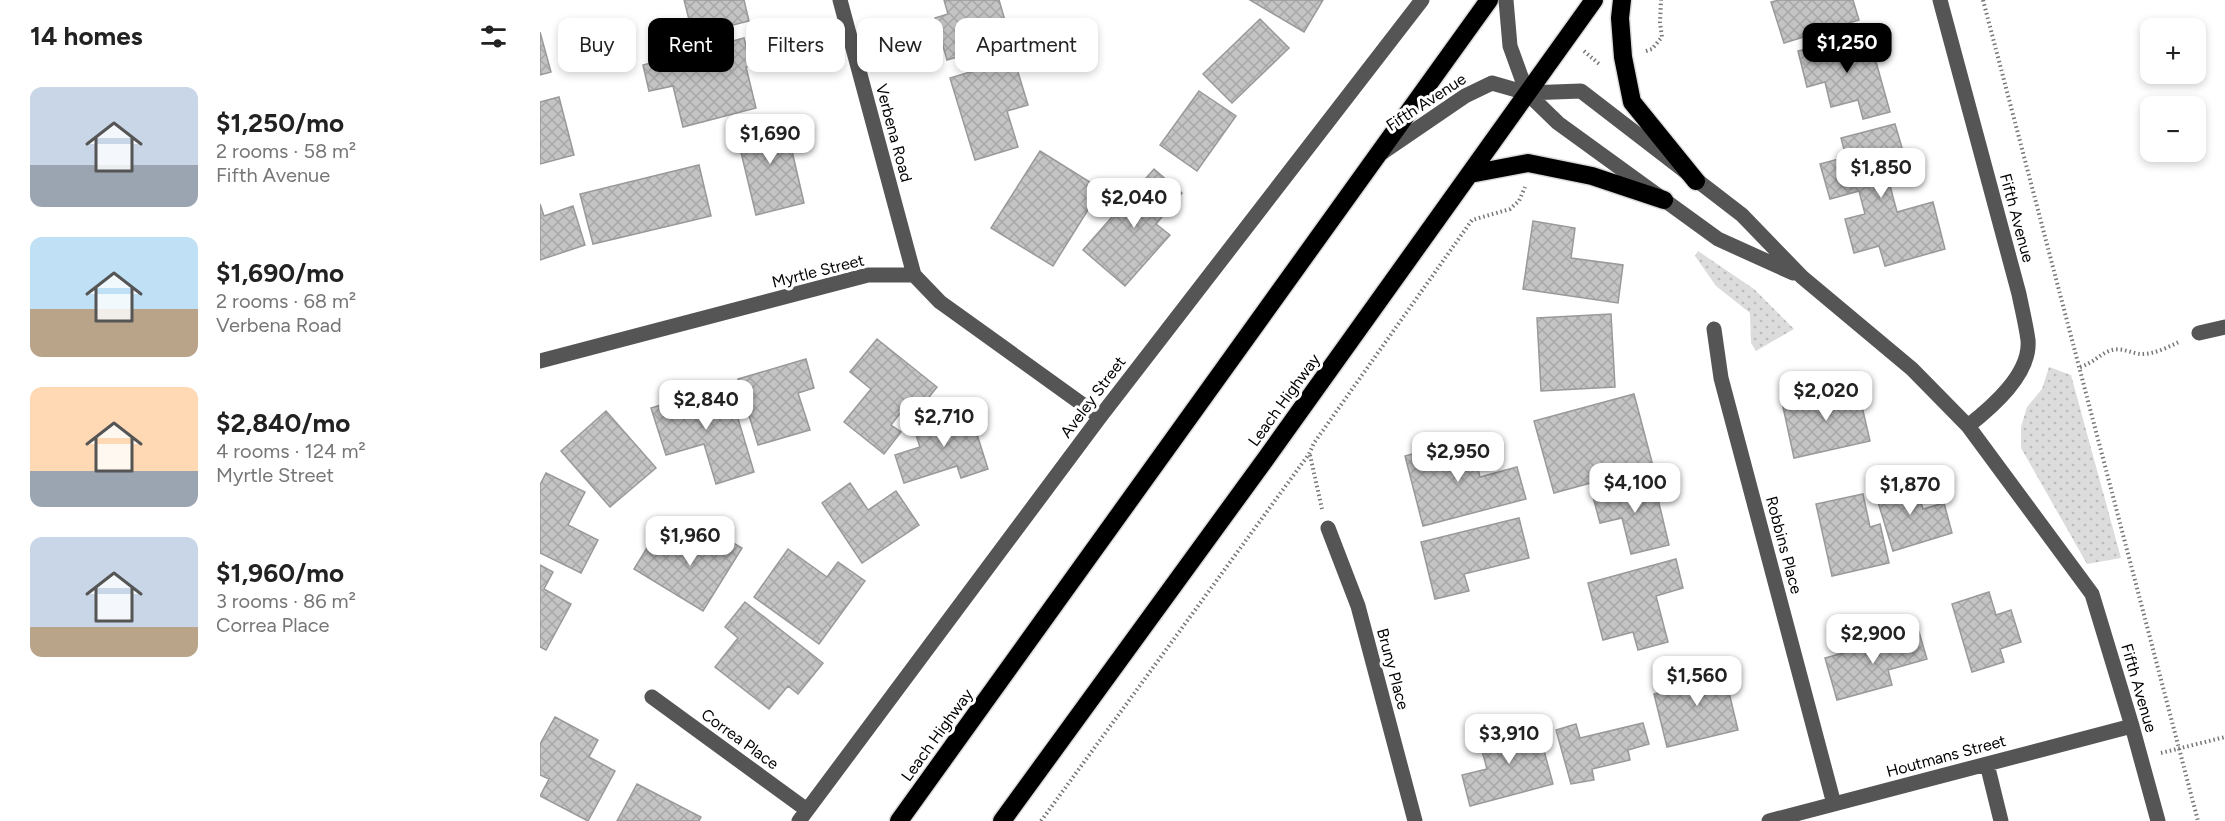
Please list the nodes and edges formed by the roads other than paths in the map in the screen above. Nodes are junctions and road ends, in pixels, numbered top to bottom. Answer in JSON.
{"nodes":[{"id":1,"x":840,"y":0,"type":"edge"},
{"id":2,"x":1422,"y":0,"type":"edge"},
{"id":3,"x":1489,"y":0,"type":"edge"},
{"id":4,"x":1506,"y":0,"type":"edge"},
{"id":5,"x":1594,"y":0,"type":"edge"},
{"id":6,"x":1622,"y":0,"type":"edge"},
{"id":7,"x":1940,"y":0,"type":"edge"},
{"id":8,"x":1527,"y":93,"type":"junction"},
{"id":9,"x":1380,"y":153,"type":"junction"},
{"id":10,"x":1470,"y":174,"type":"junction"},
{"id":11,"x":1696,"y":181,"type":"junction"},
{"id":12,"x":1664,"y":200,"type":"junction"},
{"id":13,"x":914,"y":275,"type":"junction"},
{"id":14,"x":1802,"y":277,"type":"junction"},
{"id":15,"x":2225,"y":327,"type":"edge"},
{"id":16,"x":1714,"y":329,"type":"dead end"},
{"id":17,"x":2199,"y":333,"type":"dead end"},
{"id":18,"x":540,"y":361,"type":"edge"},
{"id":19,"x":1100,"y":417,"type":"junction"},
{"id":20,"x":1968,"y":426,"type":"junction"},
{"id":21,"x":1328,"y":528,"type":"dead end"},
{"id":22,"x":652,"y":697,"type":"dead end"},
{"id":23,"x":2132,"y":726,"type":"junction"},
{"id":24,"x":1987,"y":764,"type":"junction"},
{"id":25,"x":1834,"y":804,"type":"junction"},
{"id":26,"x":803,"y":816,"type":"edge"},
{"id":27,"x":900,"y":821,"type":"edge"},
{"id":28,"x":1002,"y":821,"type":"edge"},
{"id":29,"x":1414,"y":821,"type":"edge"},
{"id":30,"x":1769,"y":821,"type":"edge"},
{"id":31,"x":2001,"y":821,"type":"edge"},
{"id":32,"x":2158,"y":821,"type":"edge"}],
"edges":[{"from":1,"to":13,"type":"street","name":"Verbena Road"},
{"from":2,"to":19,"type":"street","name":"Aveley Street"},
{"from":3,"to":9,"type":"highway","name":"Leach Highway"},
{"from":4,"to":8,"type":"street","name":"Fifth Avenue"},
{"from":5,"to":8,"type":"highway","name":"Leach Highway"},
{"from":6,"to":11,"type":"highway"},
{"from":7,"to":20,"type":"street","name":"Fifth Avenue"},
{"from":8,"to":9,"type":"street","name":"Fifth Avenue"},
{"from":8,"to":10,"type":"highway","name":"Leach Highway"},
{"from":8,"to":11,"type":"street","name":"Fifth Avenue"},
{"from":8,"to":12,"type":"street","name":"Fifth Avenue"},
{"from":9,"to":27,"type":"highway","name":"Leach Highway"},
{"from":10,"to":12,"type":"highway"},
{"from":10,"to":28,"type":"highway","name":"Leach Highway"},
{"from":11,"to":14,"type":"street","name":"Fifth Avenue"},
{"from":12,"to":14,"type":"street","name":"Fifth Avenue"},
{"from":13,"to":18,"type":"street","name":"Myrtle Street"},
{"from":13,"to":19,"type":"street"},
{"from":14,"to":20,"type":"street","name":"Fifth Avenue"},
{"from":15,"to":17,"type":"street"},
{"from":16,"to":25,"type":"street","name":"Robbins Place"},
{"from":19,"to":26,"type":"street","name":"Aveley Street"},
{"from":20,"to":23,"type":"street","name":"Fifth Avenue"},
{"from":21,"to":29,"type":"street","name":"Bruny Place"},
{"from":22,"to":26,"type":"street","name":"Correa Place"},
{"from":23,"to":24,"type":"street","name":"Houtmans Street"},
{"from":23,"to":32,"type":"street","name":"Fifth Avenue"},
{"from":24,"to":25,"type":"street","name":"Houtmans Street"},
{"from":24,"to":31,"type":"street"},
{"from":25,"to":30,"type":"street","name":"Houtmans Street"}]}
